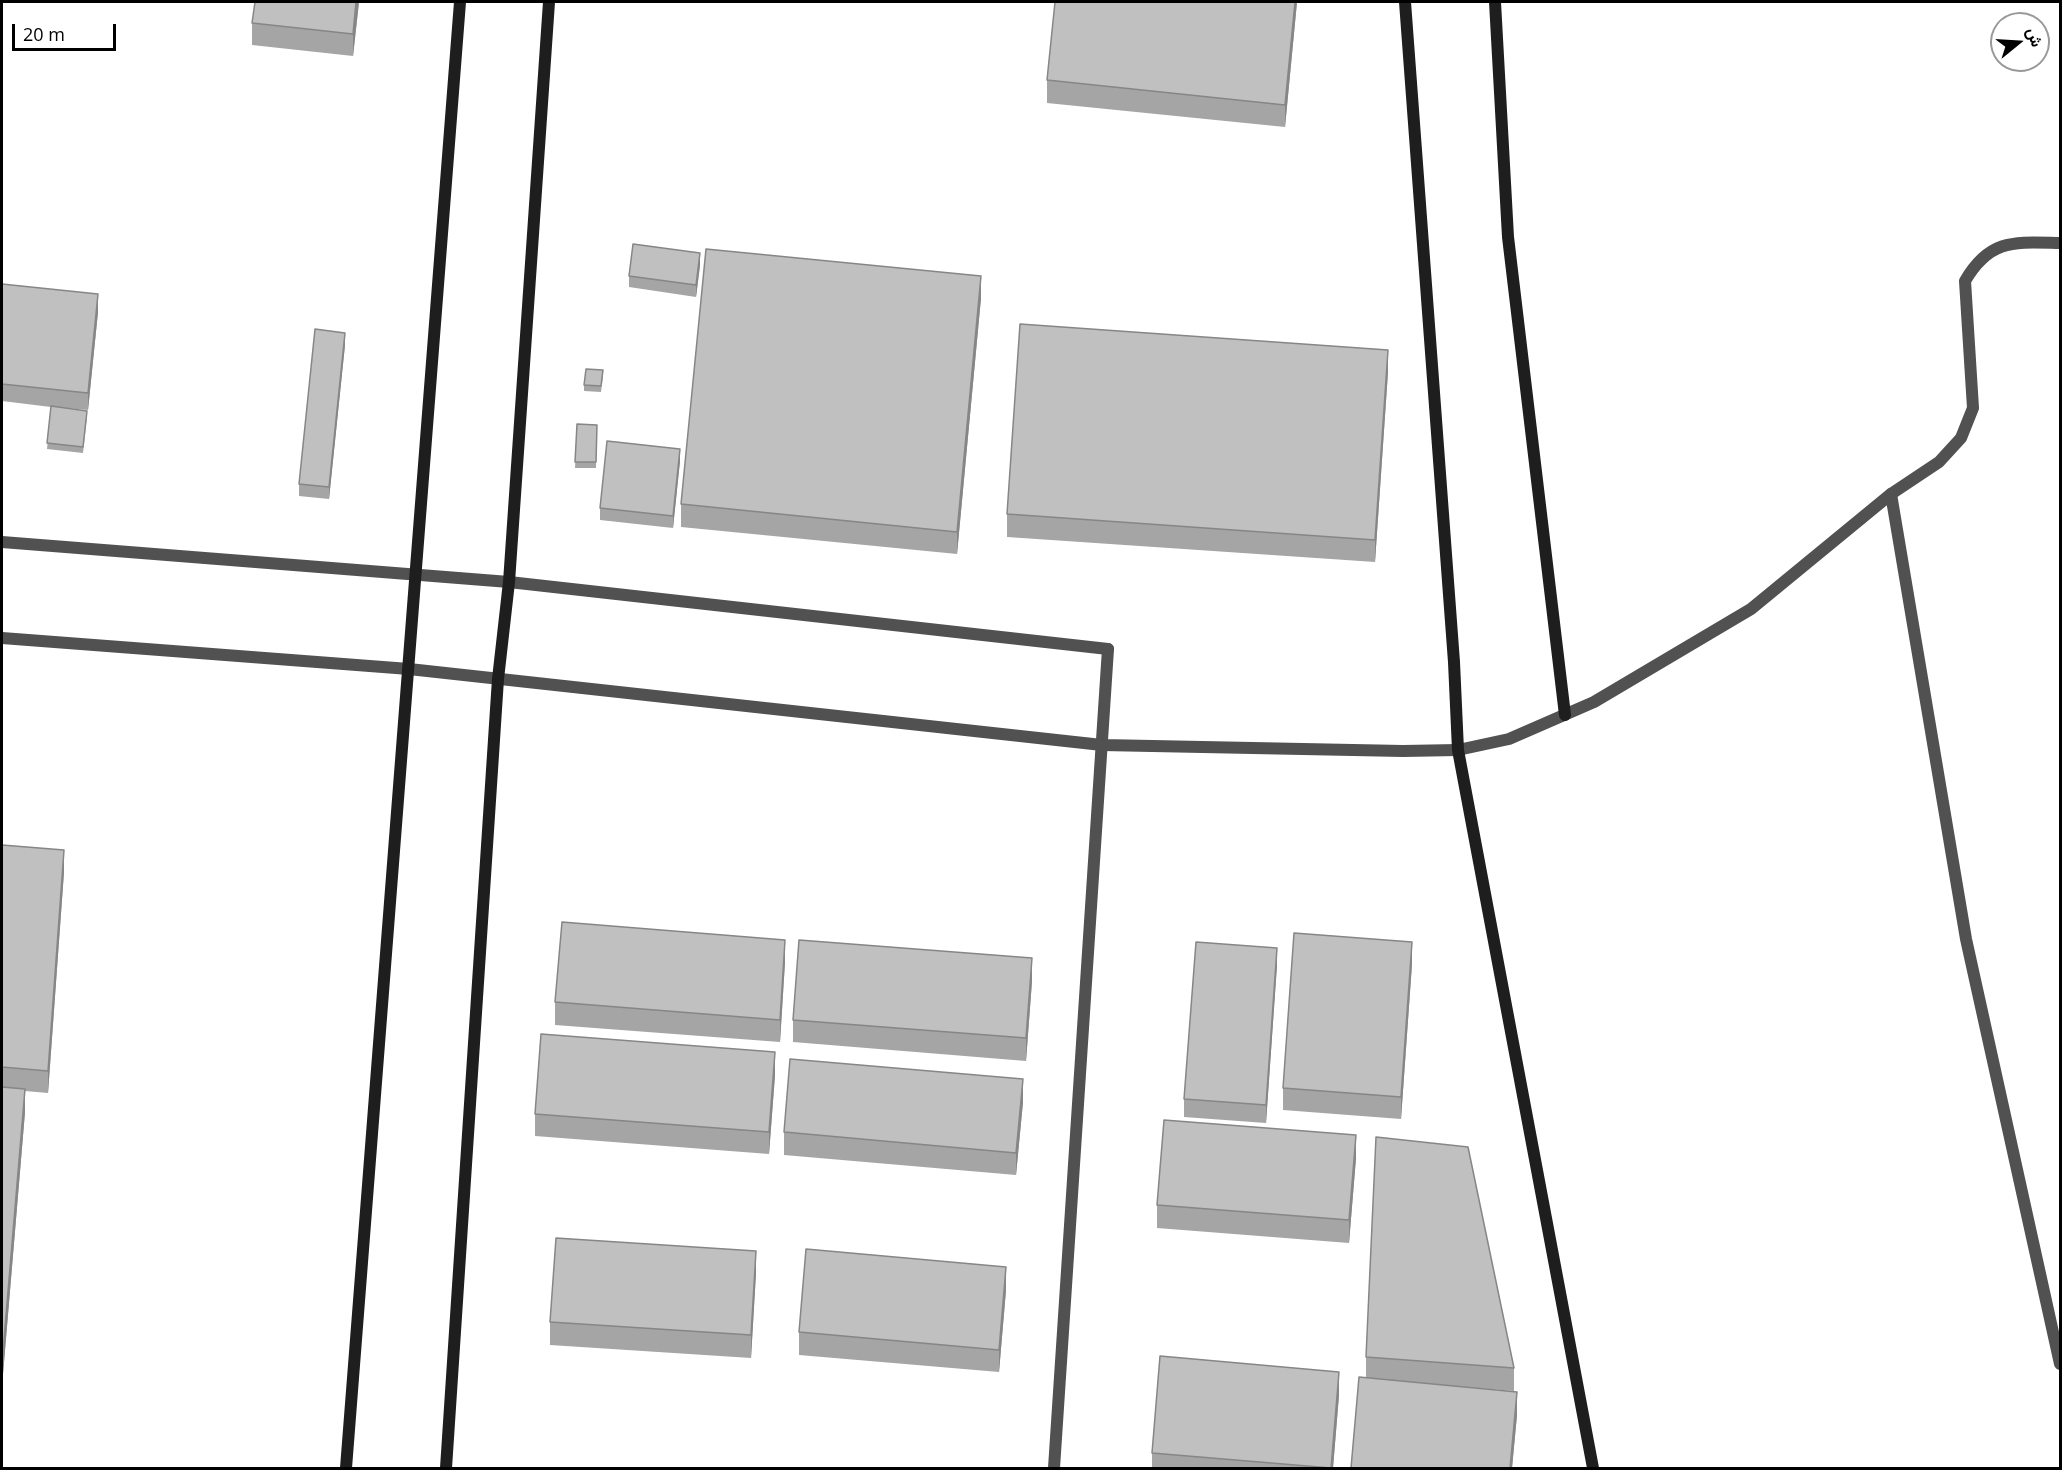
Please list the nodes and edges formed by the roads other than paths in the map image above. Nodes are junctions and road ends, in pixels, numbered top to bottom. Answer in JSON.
{"nodes":[{"id":1,"x":460,"y":2,"type":"edge"},
{"id":2,"x":549,"y":2,"type":"edge"},
{"id":3,"x":1405,"y":2,"type":"edge"},
{"id":4,"x":1495,"y":2,"type":"edge"},
{"id":5,"x":2061,"y":243,"type":"edge"},
{"id":6,"x":1892,"y":494,"type":"junction"},
{"id":7,"x":2,"y":542,"type":"edge"},
{"id":8,"x":416,"y":574,"type":"junction"},
{"id":9,"x":508,"y":582,"type":"junction"},
{"id":10,"x":2,"y":638,"type":"edge"},
{"id":11,"x":408,"y":669,"type":"junction"},
{"id":12,"x":498,"y":679,"type":"junction"},
{"id":13,"x":1565,"y":715,"type":"junction"},
{"id":14,"x":1102,"y":745,"type":"junction"},
{"id":15,"x":1458,"y":750,"type":"junction"},
{"id":16,"x":2061,"y":1364,"type":"edge"},
{"id":17,"x":346,"y":1468,"type":"edge"},
{"id":18,"x":446,"y":1468,"type":"edge"},
{"id":19,"x":1054,"y":1468,"type":"edge"},
{"id":20,"x":1593,"y":1468,"type":"edge"}],
"edges":[{"from":1,"to":8,"type":"street"},
{"from":2,"to":9,"type":"street"},
{"from":3,"to":15,"type":"street"},
{"from":4,"to":13,"type":"street"},
{"from":5,"to":6,"type":"street"},
{"from":6,"to":13,"type":"street"},
{"from":6,"to":16,"type":"street"},
{"from":7,"to":8,"type":"street"},
{"from":8,"to":9,"type":"street"},
{"from":8,"to":11,"type":"street"},
{"from":9,"to":12,"type":"street"},
{"from":9,"to":14,"type":"street"},
{"from":10,"to":11,"type":"street"},
{"from":11,"to":12,"type":"street"},
{"from":11,"to":17,"type":"street"},
{"from":12,"to":14,"type":"street"},
{"from":12,"to":18,"type":"street"},
{"from":13,"to":15,"type":"street"},
{"from":14,"to":15,"type":"street"},
{"from":14,"to":19,"type":"street"},
{"from":15,"to":20,"type":"street"}]}
